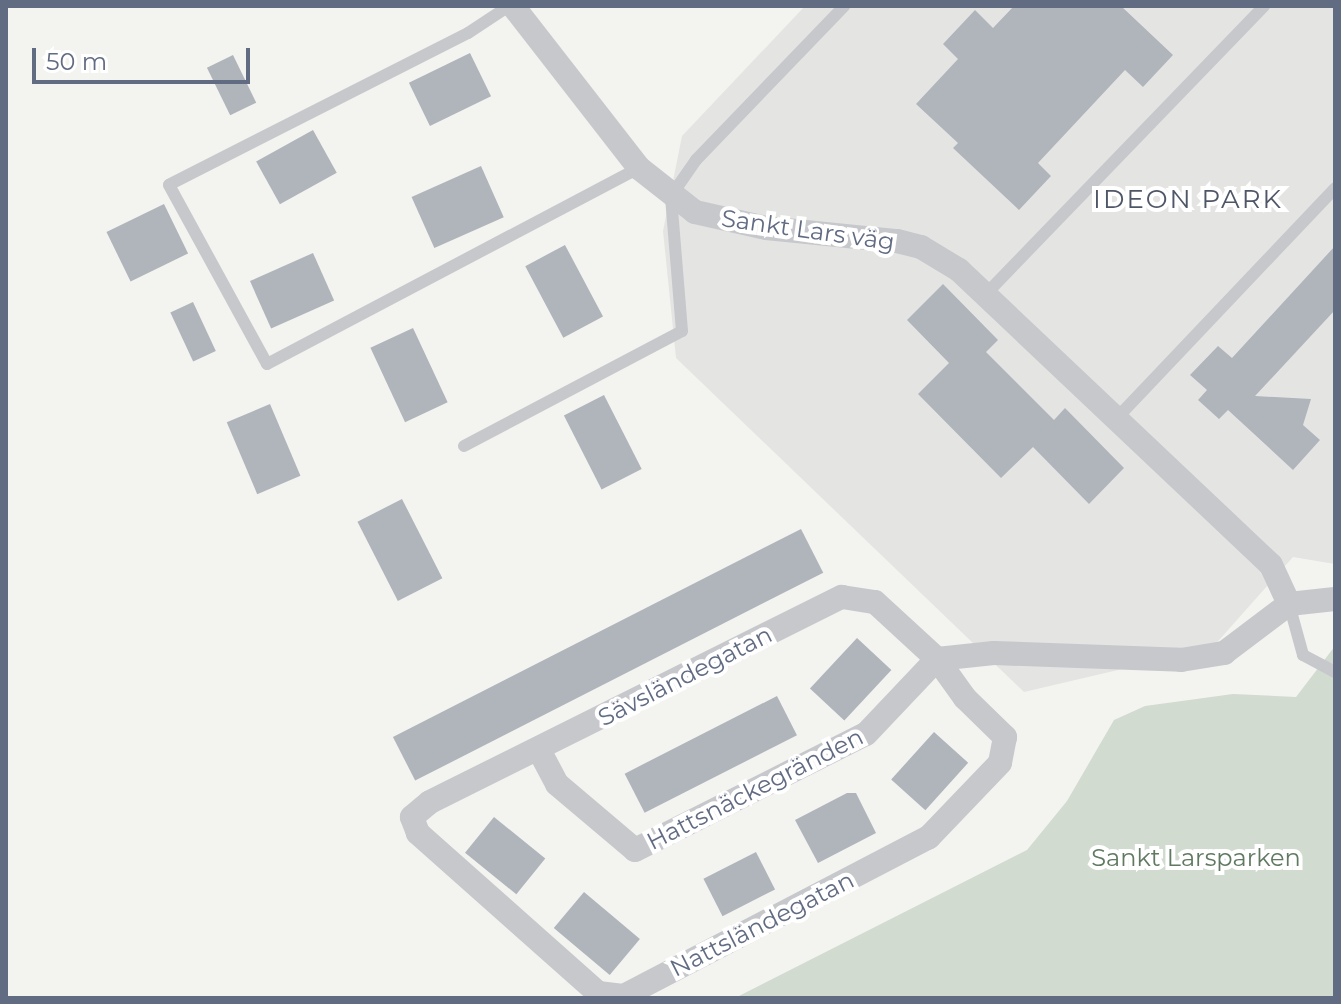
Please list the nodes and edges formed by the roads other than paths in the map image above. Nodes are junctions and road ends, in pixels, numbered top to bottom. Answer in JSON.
{"nodes":[{"id":1,"x":511,"y":6,"type":"edge"},
{"id":2,"x":844,"y":6,"type":"edge"},
{"id":3,"x":1264,"y":6,"type":"edge"},
{"id":4,"x":639,"y":168,"type":"junction"},
{"id":5,"x":1334,"y":190,"type":"edge"},
{"id":6,"x":671,"y":196,"type":"junction"},
{"id":7,"x":985,"y":295,"type":"junction"},
{"id":8,"x":1116,"y":419,"type":"junction"},
{"id":9,"x":464,"y":446,"type":"dead end"},
{"id":10,"x":1335,"y":599,"type":"edge"},
{"id":11,"x":1289,"y":604,"type":"junction"},
{"id":12,"x":937,"y":659,"type":"junction"},
{"id":13,"x":1335,"y":672,"type":"edge"},
{"id":14,"x":539,"y":750,"type":"junction"},
{"id":15,"x":418,"y":833,"type":"joint"}],
"edges":[{"from":1,"to":4,"type":"street","name":"Sankt Lars väg"},
{"from":1,"to":4,"type":"lane"},
{"from":2,"to":6,"type":"lane"},
{"from":3,"to":7,"type":"lane"},
{"from":4,"to":6,"type":"street","name":"Sankt Lars väg"},
{"from":5,"to":8,"type":"lane"},
{"from":6,"to":7,"type":"street","name":"Sankt Lars väg"},
{"from":6,"to":9,"type":"lane"},
{"from":7,"to":8,"type":"street","name":"Sankt Lars väg"},
{"from":8,"to":11,"type":"street","name":"Sankt Lars väg"},
{"from":10,"to":11,"type":"street"},
{"from":11,"to":12,"type":"street"},
{"from":11,"to":13,"type":"lane"},
{"from":12,"to":14,"type":"street","name":"Sävsländegatan"},
{"from":12,"to":14,"type":"street","name":"Hattsnäckegränden"},
{"from":12,"to":15,"type":"street","name":"Nattsländegatan"},
{"from":14,"to":15,"type":"street","name":"Sävsländegatan"}]}
